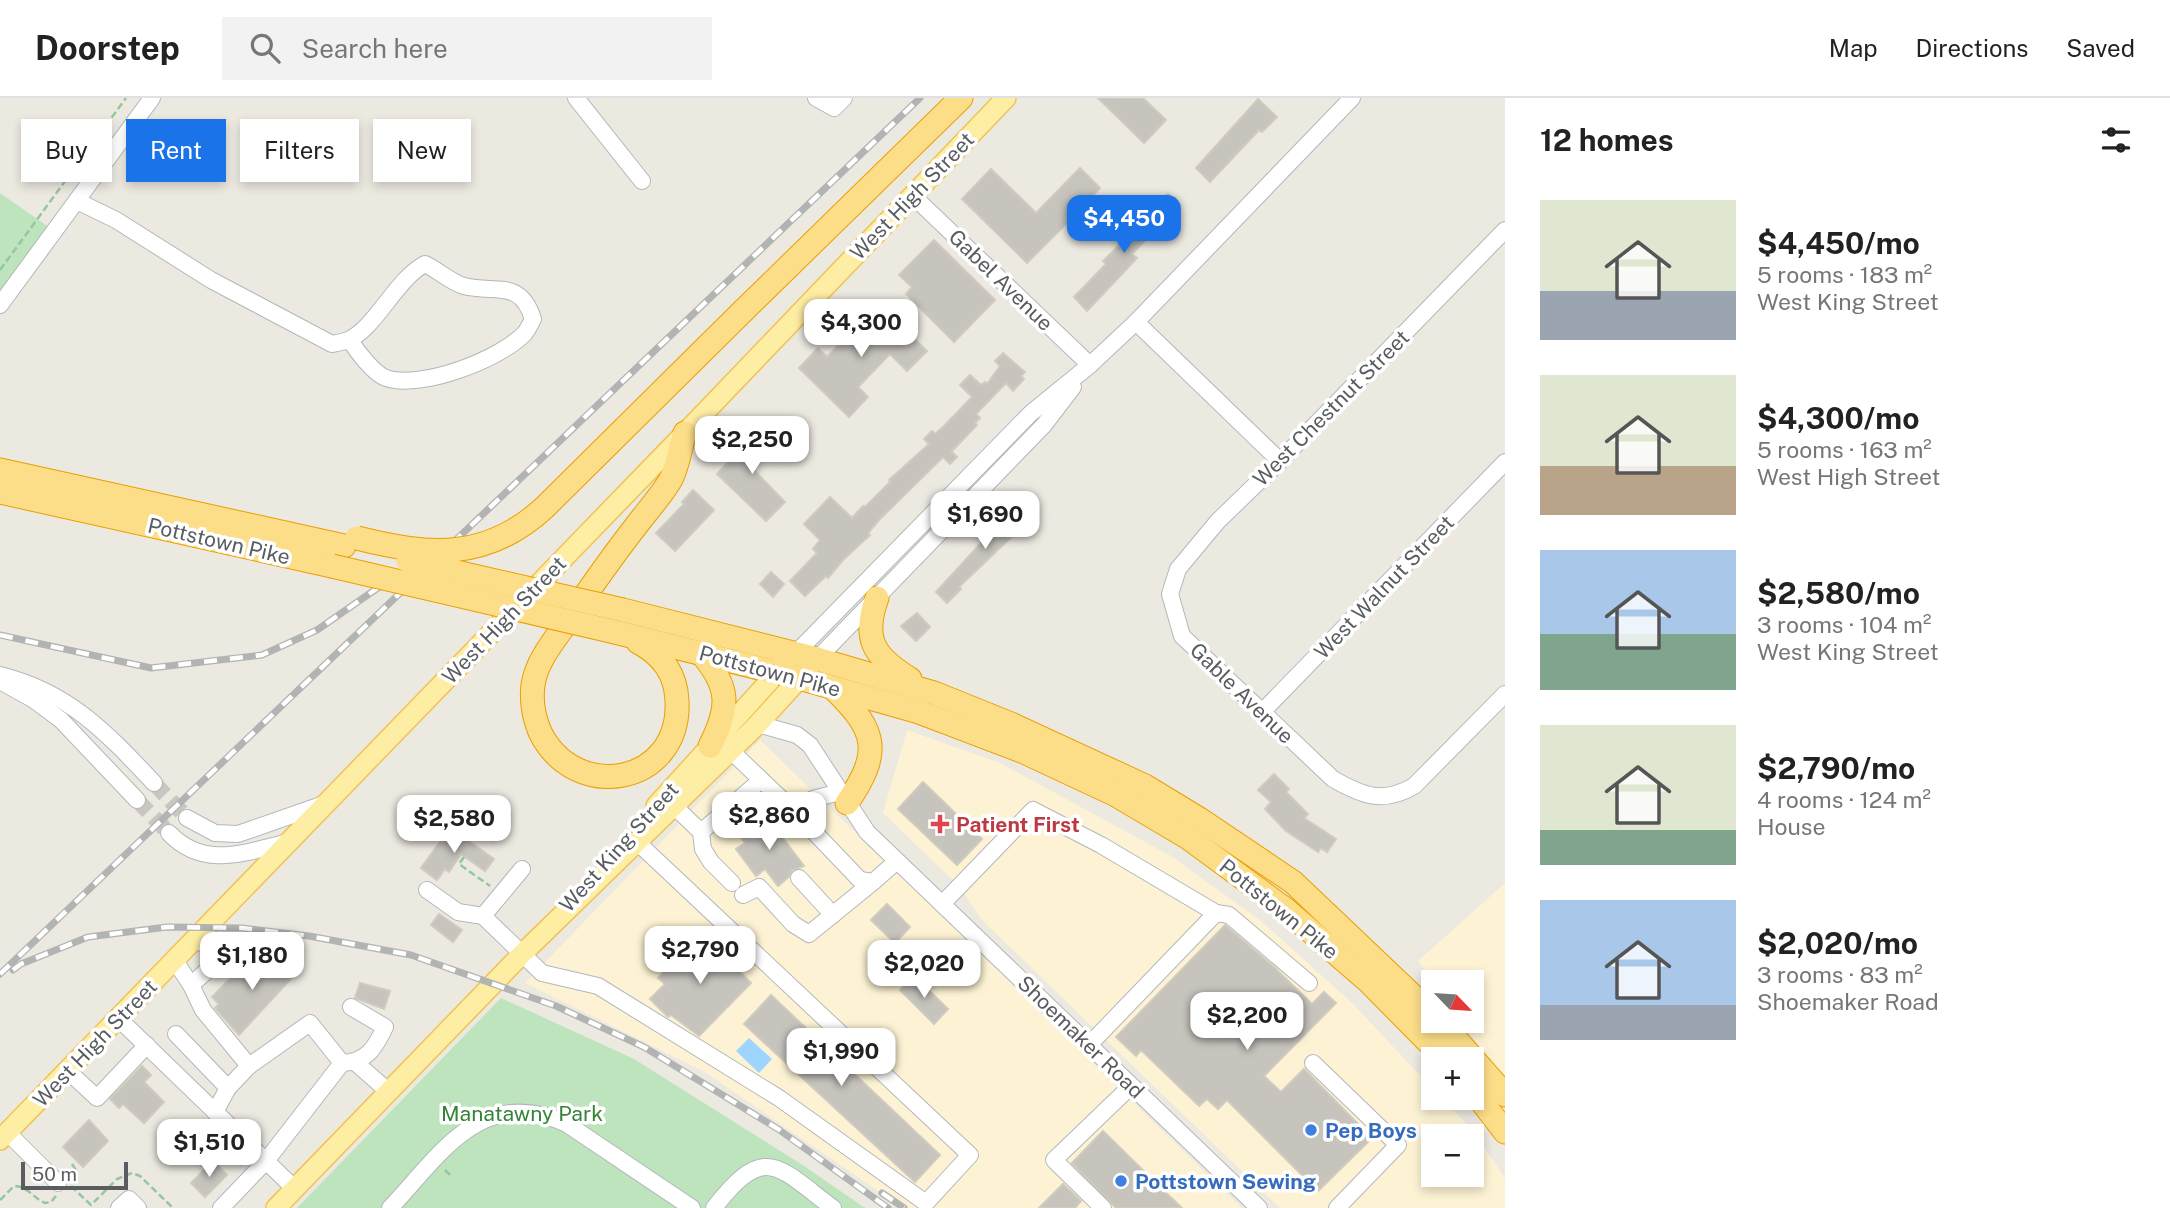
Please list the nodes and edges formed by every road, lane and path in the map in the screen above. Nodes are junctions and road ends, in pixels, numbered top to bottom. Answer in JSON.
{"nodes":[{"id":1,"x":126,"y":98,"type":"edge"},
{"id":2,"x":152,"y":98,"type":"edge"},
{"id":3,"x":576,"y":98,"type":"edge"},
{"id":4,"x":816,"y":98,"type":"edge"},
{"id":5,"x":844,"y":98,"type":"edge"},
{"id":6,"x":961,"y":98,"type":"edge"},
{"id":7,"x":1006,"y":98,"type":"edge"},
{"id":8,"x":1352,"y":98,"type":"edge"},
{"id":9,"x":642,"y":181,"type":"dead end"},
{"id":10,"x":912,"y":195,"type":"junction"},
{"id":11,"x":77,"y":201,"type":"junction"},
{"id":12,"x":1505,"y":230,"type":"edge"},
{"id":13,"x":0,"y":270,"type":"edge"},
{"id":14,"x":0,"y":305,"type":"edge"},
{"id":15,"x":1136,"y":322,"type":"junction"},
{"id":16,"x":350,"y":340,"type":"junction"},
{"id":17,"x":1090,"y":366,"type":"junction"},
{"id":18,"x":685,"y":433,"type":"junction"},
{"id":19,"x":1280,"y":461,"type":"junction"},
{"id":20,"x":1505,"y":462,"type":"edge"},
{"id":21,"x":0,"y":470,"type":"edge"},
{"id":22,"x":0,"y":492,"type":"edge"},
{"id":23,"x":351,"y":542,"type":"junction"},
{"id":24,"x":1170,"y":594,"type":"joint"},
{"id":25,"x":877,"y":598,"type":"junction"},
{"id":26,"x":619,"y":633,"type":"junction"},
{"id":27,"x":701,"y":653,"type":"junction"},
{"id":28,"x":806,"y":657,"type":"junction"},
{"id":29,"x":776,"y":673,"type":"junction"},
{"id":30,"x":0,"y":675,"type":"edge"},
{"id":31,"x":799,"y":678,"type":"junction"},
{"id":32,"x":0,"y":681,"type":"edge"},
{"id":33,"x":833,"y":688,"type":"junction"},
{"id":34,"x":934,"y":693,"type":"junction"},
{"id":35,"x":1505,"y":694,"type":"edge"},
{"id":36,"x":1263,"y":711,"type":"junction"},
{"id":37,"x":758,"y":724,"type":"junction"},
{"id":38,"x":720,"y":748,"type":"junction"},
{"id":39,"x":761,"y":780,"type":"junction"},
{"id":40,"x":154,"y":783,"type":"tunnel mouth"},
{"id":41,"x":844,"y":798,"type":"junction"},
{"id":42,"x":137,"y":800,"type":"tunnel mouth"},
{"id":43,"x":326,"y":804,"type":"junction"},
{"id":44,"x":674,"y":806,"type":"junction"},
{"id":45,"x":796,"y":812,"type":"junction"},
{"id":46,"x":187,"y":818,"type":"tunnel mouth"},
{"id":47,"x":701,"y":832,"type":"junction"},
{"id":48,"x":169,"y":833,"type":"tunnel mouth"},
{"id":49,"x":289,"y":842,"type":"junction"},
{"id":50,"x":637,"y":842,"type":"junction"},
{"id":51,"x":464,"y":857,"type":"dead end"},
{"id":52,"x":897,"y":861,"type":"junction"},
{"id":53,"x":522,"y":869,"type":"dead end"},
{"id":54,"x":799,"y":878,"type":"dead end"},
{"id":55,"x":873,"y":882,"type":"junction"},
{"id":56,"x":427,"y":890,"type":"dead end"},
{"id":57,"x":501,"y":894,"type":"junction"},
{"id":58,"x":942,"y":904,"type":"junction"},
{"id":59,"x":1216,"y":913,"type":"junction"},
{"id":60,"x":833,"y":915,"type":"junction"},
{"id":61,"x":483,"y":916,"type":"junction"},
{"id":62,"x":197,"y":938,"type":"junction"},
{"id":63,"x":528,"y":948,"type":"junction"},
{"id":64,"x":251,"y":952,"type":"dead end"},
{"id":65,"x":220,"y":958,"type":"junction"},
{"id":66,"x":175,"y":961,"type":"junction"},
{"id":67,"x":1309,"y":983,"type":"dead end"},
{"id":68,"x":191,"y":985,"type":"junction"},
{"id":69,"x":1421,"y":1004,"type":"edge"},
{"id":70,"x":351,"y":1007,"type":"dead end"},
{"id":71,"x":119,"y":1019,"type":"junction"},
{"id":72,"x":1450,"y":1033,"type":"edge"},
{"id":73,"x":176,"y":1034,"type":"dead end"},
{"id":74,"x":147,"y":1045,"type":"junction"},
{"id":75,"x":1089,"y":1045,"type":"junction"},
{"id":76,"x":1433,"y":1047,"type":"edge"},
{"id":77,"x":349,"y":1063,"type":"junction"},
{"id":78,"x":1313,"y":1063,"type":"dead end"},
{"id":79,"x":249,"y":1066,"type":"junction"},
{"id":80,"x":68,"y":1071,"type":"junction"},
{"id":81,"x":1131,"y":1086,"type":"junction"},
{"id":82,"x":228,"y":1088,"type":"junction"},
{"id":83,"x":389,"y":1092,"type":"junction"},
{"id":84,"x":1505,"y":1095,"type":"edge"},
{"id":85,"x":1484,"y":1105,"type":"edge"},
{"id":86,"x":215,"y":1112,"type":"junction"},
{"id":87,"x":1505,"y":1132,"type":"edge"},
{"id":88,"x":4,"y":1136,"type":"edge"},
{"id":89,"x":266,"y":1161,"type":"junction"},
{"id":90,"x":58,"y":1183,"type":"dead end"},
{"id":91,"x":295,"y":1189,"type":"junction"},
{"id":92,"x":279,"y":1207,"type":"edge"},
{"id":93,"x":119,"y":1208,"type":"edge"},
{"id":94,"x":138,"y":1208,"type":"edge"},
{"id":95,"x":221,"y":1208,"type":"edge"},
{"id":96,"x":390,"y":1208,"type":"edge"},
{"id":97,"x":692,"y":1208,"type":"edge"},
{"id":98,"x":715,"y":1208,"type":"edge"},
{"id":99,"x":833,"y":1208,"type":"edge"},
{"id":100,"x":1104,"y":1208,"type":"edge"},
{"id":101,"x":1259,"y":1208,"type":"edge"},
{"id":102,"x":1336,"y":1208,"type":"edge"}],
"edges":[{"from":1,"to":13,"type":"path"},
{"from":2,"to":11,"type":"street"},
{"from":3,"to":9,"type":"street"},
{"from":4,"to":5,"type":"street"},
{"from":6,"to":23,"type":"highway","bridge":true},
{"from":7,"to":10,"type":"main road","name":"West High Street"},
{"from":8,"to":15,"type":"street","name":"West King Street"},
{"from":10,"to":17,"type":"street","name":"Gabel Avenue"},
{"from":10,"to":18,"type":"main road","name":"West High Street"},
{"from":11,"to":14,"type":"street"},
{"from":11,"to":16,"type":"street"},
{"from":12,"to":19,"type":"street","name":"West Chestnut Street"},
{"from":15,"to":17,"type":"street","name":"West King Street"},
{"from":15,"to":19,"type":"street"},
{"from":16,"to":16,"type":"street"},
{"from":17,"to":25,"type":"street","name":"West King Street"},
{"from":17,"to":28,"type":"street","name":"West King Street"},
{"from":18,"to":26,"type":"highway"},
{"from":18,"to":43,"type":"main road","name":"West High Street"},
{"from":19,"to":24,"type":"street","name":"West Chestnut Street"},
{"from":20,"to":36,"type":"street","name":"West Walnut Street"},
{"from":21,"to":23,"type":"highway","name":"Pottstown Pike"},
{"from":22,"to":26,"type":"highway","name":"Pottstown Pike","bridge":true},
{"from":23,"to":28,"type":"highway","name":"Pottstown Pike","bridge":true},
{"from":24,"to":36,"type":"street","name":"Gable Avenue"},
{"from":25,"to":28,"type":"street","name":"West King Street"},
{"from":25,"to":34,"type":"highway"},
{"from":26,"to":27,"type":"highway","name":"Pottstown Pike"},
{"from":27,"to":29,"type":"highway","name":"Pottstown Pike"},
{"from":27,"to":38,"type":"highway"},
{"from":28,"to":29,"type":"main road","name":"West King Street"},
{"from":28,"to":31,"type":"main road","name":"West King Street"},
{"from":28,"to":34,"type":"highway","name":"Pottstown Pike"},
{"from":29,"to":31,"type":"highway","name":"Pottstown Pike"},
{"from":29,"to":38,"type":"main road","name":"West King Street"},
{"from":30,"to":40,"type":"street"},
{"from":31,"to":33,"type":"highway","name":"Pottstown Pike"},
{"from":31,"to":37,"type":"main road","name":"West King Street"},
{"from":32,"to":42,"type":"street"},
{"from":33,"to":41,"type":"highway"},
{"from":33,"to":76,"type":"highway","name":"Pottstown Pike"},
{"from":34,"to":69,"type":"highway","name":"Pottstown Pike"},
{"from":35,"to":36,"type":"street","name":"Gable Avenue"},
{"from":37,"to":38,"type":"main road","name":"West King Street"},
{"from":37,"to":41,"type":"street","name":"Shoemaker Road"},
{"from":38,"to":39,"type":"street"},
{"from":38,"to":44,"type":"main road","name":"West King Street"},
{"from":38,"to":63,"type":"main road","name":"West King Street"},
{"from":39,"to":45,"type":"street"},
{"from":39,"to":47,"type":"street"},
{"from":41,"to":45,"type":"street"},
{"from":41,"to":52,"type":"street","name":"Shoemaker Road"},
{"from":43,"to":46,"type":"street"},
{"from":43,"to":49,"type":"main road","name":"West High Street"},
{"from":44,"to":47,"type":"street"},
{"from":44,"to":50,"type":"main road","name":"West King Street"},
{"from":45,"to":55,"type":"street"},
{"from":47,"to":60,"type":"street"},
{"from":48,"to":49,"type":"street"},
{"from":49,"to":62,"type":"main road","name":"West High Street"},
{"from":50,"to":63,"type":"main road","name":"West King Street"},
{"from":50,"to":63,"type":"street"},
{"from":51,"to":57,"type":"path"},
{"from":52,"to":55,"type":"street"},
{"from":52,"to":58,"type":"street","name":"Shoemaker Road"},
{"from":53,"to":57,"type":"street"},
{"from":54,"to":60,"type":"street"},
{"from":55,"to":60,"type":"street"},
{"from":56,"to":61,"type":"street"},
{"from":57,"to":61,"type":"street"},
{"from":58,"to":59,"type":"street"},
{"from":58,"to":75,"type":"street","name":"Shoemaker Road"},
{"from":59,"to":67,"type":"street"},
{"from":59,"to":75,"type":"street"},
{"from":61,"to":63,"type":"street"},
{"from":62,"to":65,"type":"street"},
{"from":62,"to":66,"type":"main road","name":"West High Street"},
{"from":63,"to":83,"type":"main road","name":"West King Street"},
{"from":64,"to":65,"type":"street"},
{"from":65,"to":68,"type":"street"},
{"from":66,"to":68,"type":"street"},
{"from":66,"to":71,"type":"main road","name":"West High Street"},
{"from":68,"to":79,"type":"street"},
{"from":70,"to":77,"type":"street"},
{"from":71,"to":74,"type":"street"},
{"from":71,"to":80,"type":"main road","name":"West High Street"},
{"from":72,"to":84,"type":"highway"},
{"from":73,"to":82,"type":"street"},
{"from":74,"to":80,"type":"street"},
{"from":74,"to":86,"type":"street"},
{"from":75,"to":81,"type":"street","name":"Shoemaker Road"},
{"from":77,"to":79,"type":"street"},
{"from":77,"to":83,"type":"street"},
{"from":77,"to":89,"type":"street"},
{"from":78,"to":102,"type":"street"},
{"from":79,"to":82,"type":"street"},
{"from":80,"to":88,"type":"main road","name":"West High Street"},
{"from":81,"to":100,"type":"street"},
{"from":81,"to":101,"type":"street","name":"Shoemaker Road"},
{"from":82,"to":86,"type":"street"},
{"from":83,"to":91,"type":"main road","name":"West King Street"},
{"from":85,"to":87,"type":"highway"},
{"from":86,"to":89,"type":"street"},
{"from":88,"to":90,"type":"street"},
{"from":89,"to":91,"type":"street"},
{"from":89,"to":95,"type":"street"},
{"from":91,"to":92,"type":"main road","name":"West King Street"},
{"from":93,"to":94,"type":"street"},
{"from":96,"to":97,"type":"street"},
{"from":98,"to":99,"type":"street"}]}
